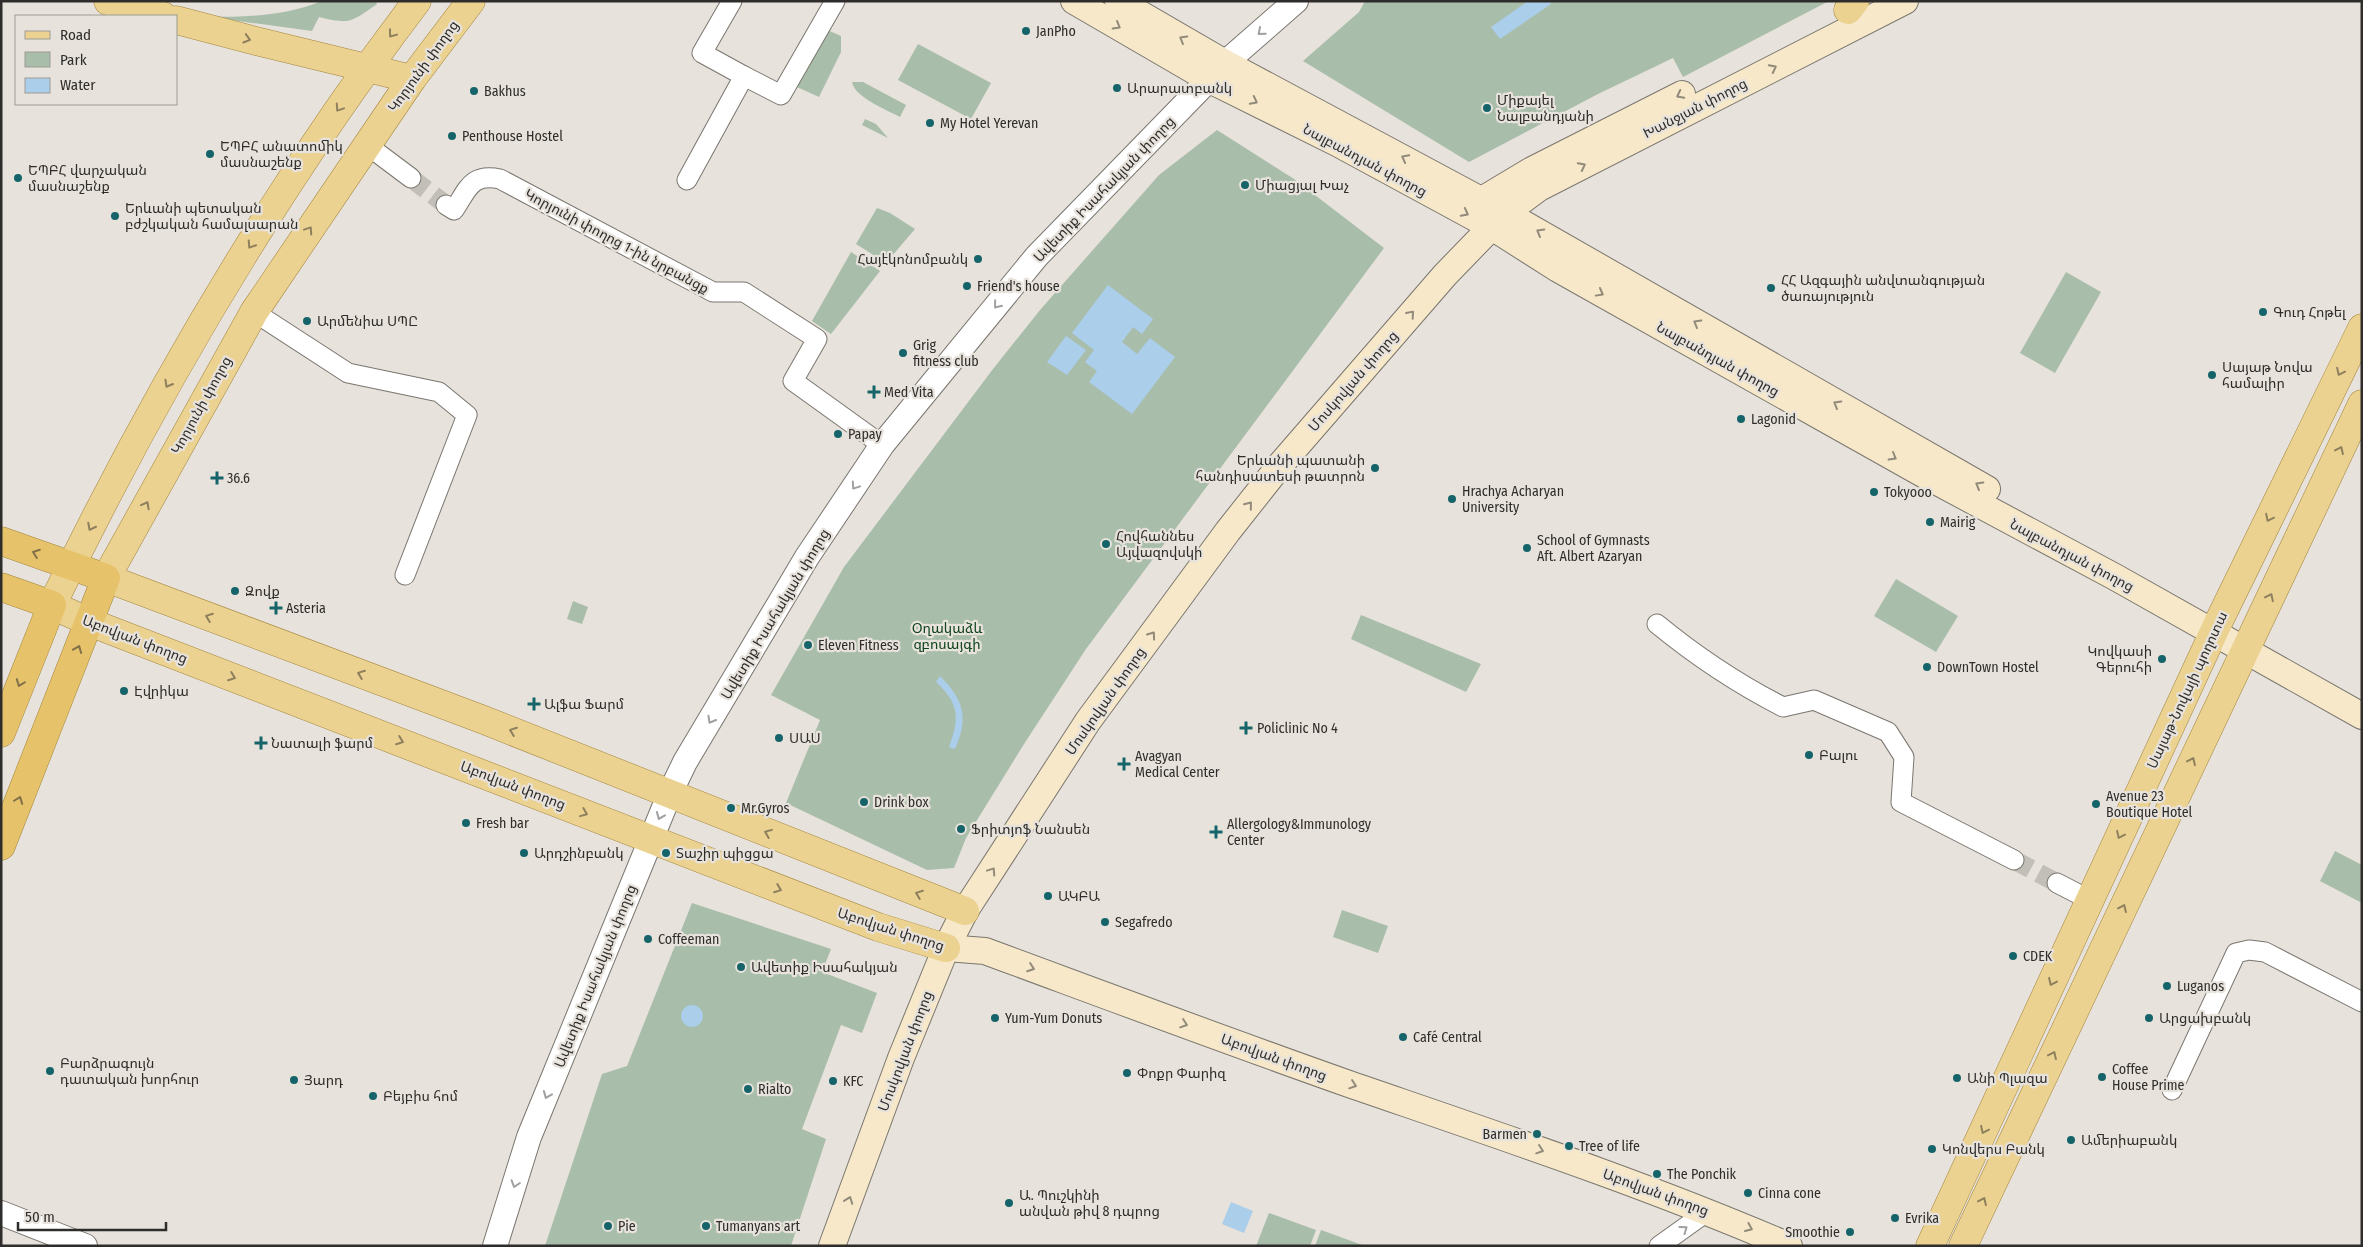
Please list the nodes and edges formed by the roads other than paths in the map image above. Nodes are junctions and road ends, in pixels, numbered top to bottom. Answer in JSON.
{"nodes":[{"id":1,"x":108,"y":1,"type":"edge"},
{"id":2,"x":417,"y":1,"type":"edge"},
{"id":3,"x":471,"y":1,"type":"edge"},
{"id":4,"x":732,"y":1,"type":"edge"},
{"id":5,"x":835,"y":1,"type":"edge"},
{"id":6,"x":1074,"y":1,"type":"edge"},
{"id":7,"x":1118,"y":1,"type":"edge"},
{"id":8,"x":1296,"y":1,"type":"edge"},
{"id":9,"x":1905,"y":1,"type":"edge"},
{"id":10,"x":1856,"y":4,"type":"edge"},
{"id":11,"x":158,"y":15,"type":"edge"},
{"id":12,"x":178,"y":21,"type":"edge"},
{"id":13,"x":366,"y":68,"type":"junction"},
{"id":14,"x":1218,"y":71,"type":"junction"},
{"id":15,"x":744,"y":76,"type":"junction"},
{"id":16,"x":412,"y":79,"type":"junction"},
{"id":17,"x":367,"y":144,"type":"junction"},
{"id":18,"x":411,"y":178,"type":"tunnel mouth"},
{"id":19,"x":687,"y":180,"type":"dead end"},
{"id":20,"x":1482,"y":200,"type":"junction"},
{"id":21,"x":446,"y":205,"type":"dead end"},
{"id":22,"x":1499,"y":220,"type":"junction"},
{"id":23,"x":254,"y":312,"type":"junction"},
{"id":24,"x":2362,"y":328,"type":"edge"},
{"id":25,"x":2362,"y":404,"type":"edge"},
{"id":26,"x":882,"y":445,"type":"junction"},
{"id":27,"x":1,"y":540,"type":"edge"},
{"id":28,"x":71,"y":566,"type":"junction"},
{"id":29,"x":405,"y":576,"type":"dead end"},
{"id":30,"x":106,"y":578,"type":"junction"},
{"id":31,"x":1,"y":587,"type":"edge"},
{"id":32,"x":52,"y":606,"type":"junction"},
{"id":33,"x":88,"y":622,"type":"junction"},
{"id":34,"x":1657,"y":624,"type":"dead end"},
{"id":35,"x":2216,"y":628,"type":"junction"},
{"id":36,"x":2247,"y":646,"type":"junction"},
{"id":37,"x":2362,"y":704,"type":"edge"},
{"id":38,"x":2362,"y":716,"type":"edge"},
{"id":39,"x":1,"y":734,"type":"edge"},
{"id":40,"x":670,"y":793,"type":"junction"},
{"id":41,"x":651,"y":840,"type":"junction"},
{"id":42,"x":1,"y":846,"type":"edge"},
{"id":43,"x":2014,"y":860,"type":"tunnel mouth"},
{"id":44,"x":2057,"y":883,"type":"tunnel mouth"},
{"id":45,"x":2090,"y":900,"type":"junction"},
{"id":46,"x":965,"y":911,"type":"junction"},
{"id":47,"x":946,"y":948,"type":"junction"},
{"id":48,"x":2362,"y":1002,"type":"edge"},
{"id":49,"x":2172,"y":1090,"type":"dead end"},
{"id":50,"x":1708,"y":1211,"type":"junction"},
{"id":51,"x":1,"y":1214,"type":"edge"},
{"id":52,"x":86,"y":1246,"type":"edge"},
{"id":53,"x":495,"y":1246,"type":"edge"},
{"id":54,"x":832,"y":1246,"type":"edge"},
{"id":55,"x":1659,"y":1246,"type":"edge"},
{"id":56,"x":1789,"y":1246,"type":"edge"},
{"id":57,"x":1930,"y":1246,"type":"edge"},
{"id":58,"x":1963,"y":1246,"type":"edge"}],
"edges":[{"from":1,"to":11,"type":"main road"},
{"from":2,"to":13,"type":"main road","one_way":true},
{"from":3,"to":16,"type":"main road","name":"Կորյունի փողոց"},
{"from":4,"to":15,"type":"street"},
{"from":5,"to":15,"type":"street"},
{"from":6,"to":14,"type":"main road","name":"Նալբանդյան փողոց","one_way":true},
{"from":14,"to":7,"type":"main road","name":"Նալբանդյան փողոց","one_way":true},
{"from":8,"to":14,"type":"street","name":"Ավետիք Իսահակյան փողոց","one_way":true},
{"from":22,"to":9,"type":"main road","name":"Խանջյան փողոց","one_way":true},
{"from":10,"to":20,"type":"main road","name":"Խանջյան փողոց","one_way":true},
{"from":12,"to":13,"type":"main road","one_way":true},
{"from":13,"to":16,"type":"main road"},
{"from":13,"to":28,"type":"main road","one_way":true},
{"from":20,"to":14,"type":"main road","name":"Նալբանդյան փողոց","one_way":true},
{"from":14,"to":22,"type":"main road","name":"Նալբանդյան փողոց","one_way":true},
{"from":14,"to":26,"type":"street","name":"Ավետիք Իսահակյան փողոց","one_way":true},
{"from":15,"to":19,"type":"street"},
{"from":16,"to":17,"type":"main road","name":"Կորյունի փողոց"},
{"from":17,"to":18,"type":"street"},
{"from":23,"to":17,"type":"main road","name":"Կորյունի փողոց","one_way":true},
{"from":20,"to":22,"type":"main road","name":"Նալբանդյան փողոց"},
{"from":21,"to":26,"type":"street","name":"Կորյունի փողոց 1-ին նրբանցք"},
{"from":22,"to":35,"type":"main road","name":"Նալբանդյան փողոց"},
{"from":46,"to":22,"type":"main road","name":"Մոսկովյան փողոց","one_way":true},
{"from":23,"to":29,"type":"street"},
{"from":30,"to":23,"type":"main road","name":"Կորյունի փողոց","one_way":true},
{"from":24,"to":35,"type":"main road","name":"Սայաթ-Նովայի պողոտա","one_way":true},
{"from":36,"to":25,"type":"main road","one_way":true},
{"from":26,"to":40,"type":"street","name":"Ավետիք Իսահակյան փողոց","one_way":true},
{"from":28,"to":27,"type":"highway","one_way":true},
{"from":28,"to":30,"type":"highway"},
{"from":28,"to":32,"type":"main road"},
{"from":30,"to":33,"type":"highway","name":"Կորյունի փողոց"},
{"from":40,"to":30,"type":"main road","one_way":true},
{"from":31,"to":32,"type":"highway","name":"Աբովյան փողոց"},
{"from":32,"to":33,"type":"main road","name":"Աբովյան փողոց"},
{"from":32,"to":39,"type":"highway","one_way":true},
{"from":33,"to":41,"type":"main road","name":"Աբովյան փողոց","one_way":true},
{"from":42,"to":33,"type":"highway","name":"Կորյունի փողոց","one_way":true},
{"from":34,"to":43,"type":"street"},
{"from":35,"to":36,"type":"main road","name":"Նալբանդյան փողոց"},
{"from":35,"to":45,"type":"main road","name":"Սայաթ-Նովայի պողոտա","one_way":true},
{"from":36,"to":37,"type":"main road","name":"Նալբանդյան փողոց"},
{"from":36,"to":38,"type":"main road","name":"Նալբանդյան փողոց"},
{"from":58,"to":36,"type":"main road","one_way":true},
{"from":40,"to":41,"type":"street","name":"Ավետիք Իսահակյան փողոց","one_way":true},
{"from":46,"to":40,"type":"main road","one_way":true},
{"from":41,"to":47,"type":"main road","name":"Աբովյան փողոց","one_way":true},
{"from":41,"to":53,"type":"street","name":"Ավետիք Իսահակյան փողոց","one_way":true},
{"from":44,"to":45,"type":"street"},
{"from":45,"to":57,"type":"main road","name":"Սայաթ-Նովայի պողոտա","one_way":true},
{"from":46,"to":47,"type":"main road","name":"Մոսկովյան փողոց"},
{"from":47,"to":50,"type":"main road","name":"Աբովյան փողոց","one_way":true},
{"from":54,"to":47,"type":"main road","name":"Մոսկովյան փողոց","one_way":true},
{"from":48,"to":49,"type":"street"},
{"from":55,"to":50,"type":"street","one_way":true},
{"from":50,"to":56,"type":"main road","name":"Աբովյան փողոց","one_way":true},
{"from":51,"to":52,"type":"street"}]}
